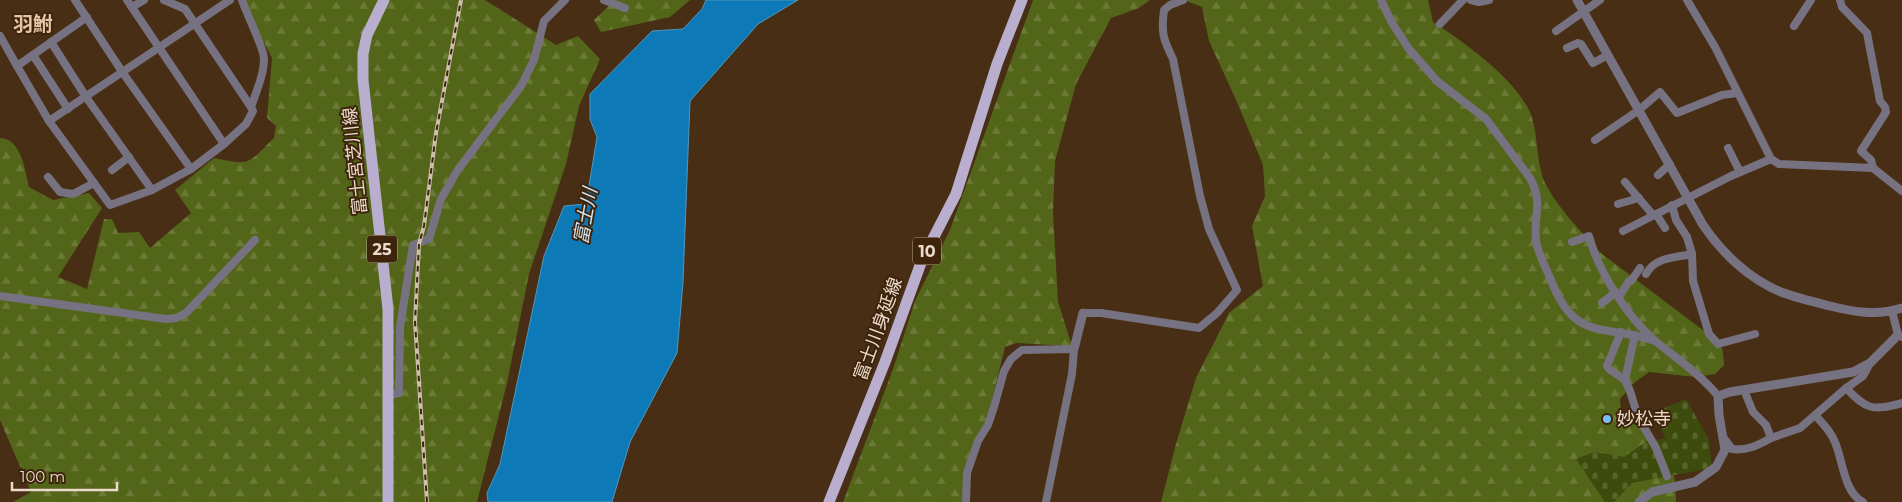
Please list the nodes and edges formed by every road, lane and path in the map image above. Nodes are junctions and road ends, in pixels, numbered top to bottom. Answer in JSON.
{"nodes":[{"id":1,"x":74,"y":0,"type":"edge"},
{"id":2,"x":127,"y":0,"type":"edge"},
{"id":3,"x":144,"y":0,"type":"edge"},
{"id":4,"x":164,"y":0,"type":"edge"},
{"id":5,"x":230,"y":0,"type":"edge"},
{"id":6,"x":242,"y":0,"type":"edge"},
{"id":7,"x":384,"y":0,"type":"edge"},
{"id":8,"x":565,"y":0,"type":"edge"},
{"id":9,"x":604,"y":0,"type":"edge"},
{"id":10,"x":1022,"y":0,"type":"edge"},
{"id":11,"x":1183,"y":0,"type":"edge"},
{"id":12,"x":1380,"y":0,"type":"edge"},
{"id":13,"x":1462,"y":0,"type":"edge"},
{"id":14,"x":1471,"y":0,"type":"edge"},
{"id":15,"x":1490,"y":0,"type":"edge"},
{"id":16,"x":1577,"y":0,"type":"edge"},
{"id":17,"x":1600,"y":0,"type":"edge"},
{"id":18,"x":1688,"y":0,"type":"edge"},
{"id":19,"x":1811,"y":0,"type":"edge"},
{"id":20,"x":1840,"y":0,"type":"edge"},
{"id":21,"x":132,"y":7,"type":"junction"},
{"id":22,"x":625,"y":8,"type":"dead end"},
{"id":23,"x":1583,"y":12,"type":"junction"},
{"id":24,"x":87,"y":17,"type":"junction"},
{"id":25,"x":195,"y":24,"type":"junction"},
{"id":26,"x":1440,"y":24,"type":"dead end"},
{"id":27,"x":1794,"y":26,"type":"dead end"},
{"id":28,"x":1556,"y":31,"type":"dead end"},
{"id":29,"x":0,"y":36,"type":"edge"},
{"id":30,"x":51,"y":42,"type":"junction"},
{"id":31,"x":1566,"y":48,"type":"dead end"},
{"id":32,"x":159,"y":49,"type":"junction"},
{"id":33,"x":33,"y":55,"type":"junction"},
{"id":34,"x":1608,"y":55,"type":"junction"},
{"id":35,"x":17,"y":66,"type":"junction"},
{"id":36,"x":123,"y":73,"type":"junction"},
{"id":37,"x":1737,"y":93,"type":"junction"},
{"id":38,"x":86,"y":97,"type":"junction"},
{"id":39,"x":251,"y":107,"type":"junction"},
{"id":40,"x":68,"y":109,"type":"junction"},
{"id":41,"x":1639,"y":110,"type":"junction"},
{"id":42,"x":49,"y":121,"type":"junction"},
{"id":43,"x":1595,"y":140,"type":"dead end"},
{"id":44,"x":224,"y":144,"type":"junction"},
{"id":45,"x":1728,"y":148,"type":"dead end"},
{"id":46,"x":129,"y":157,"type":"junction"},
{"id":47,"x":1771,"y":159,"type":"junction"},
{"id":48,"x":1670,"y":164,"type":"junction"},
{"id":49,"x":191,"y":168,"type":"junction"},
{"id":50,"x":1872,"y":168,"type":"junction"},
{"id":51,"x":112,"y":170,"type":"dead end"},
{"id":52,"x":1740,"y":172,"type":"junction"},
{"id":53,"x":1658,"y":175,"type":"dead end"},
{"id":54,"x":48,"y":177,"type":"dead end"},
{"id":55,"x":1625,"y":182,"type":"dead end"},
{"id":56,"x":94,"y":183,"type":"junction"},
{"id":57,"x":152,"y":190,"type":"junction"},
{"id":58,"x":1902,"y":191,"type":"edge"},
{"id":59,"x":1688,"y":197,"type":"junction"},
{"id":60,"x":1639,"y":198,"type":"junction"},
{"id":61,"x":1618,"y":204,"type":"dead end"},
{"id":62,"x":1672,"y":205,"type":"junction"},
{"id":63,"x":1655,"y":215,"type":"junction"},
{"id":64,"x":1665,"y":228,"type":"dead end"},
{"id":65,"x":1623,"y":231,"type":"dead end"},
{"id":66,"x":255,"y":240,"type":"dead end"},
{"id":67,"x":1572,"y":242,"type":"dead end"},
{"id":68,"x":1692,"y":254,"type":"junction"},
{"id":69,"x":1640,"y":268,"type":"dead end"},
{"id":70,"x":1646,"y":274,"type":"dead end"},
{"id":71,"x":1617,"y":294,"type":"junction"},
{"id":72,"x":0,"y":296,"type":"edge"},
{"id":73,"x":1602,"y":302,"type":"dead end"},
{"id":74,"x":1902,"y":308,"type":"edge"},
{"id":75,"x":1892,"y":311,"type":"junction"},
{"id":76,"x":1084,"y":313,"type":"joint"},
{"id":77,"x":1621,"y":332,"type":"junction"},
{"id":78,"x":1755,"y":334,"type":"dead end"},
{"id":79,"x":1635,"y":335,"type":"junction"},
{"id":80,"x":1901,"y":335,"type":"edge"},
{"id":81,"x":1655,"y":341,"type":"junction"},
{"id":82,"x":1074,"y":349,"type":"junction"},
{"id":83,"x":1870,"y":363,"type":"junction"},
{"id":84,"x":1625,"y":380,"type":"junction"},
{"id":85,"x":1846,"y":388,"type":"junction"},
{"id":86,"x":1744,"y":390,"type":"junction"},
{"id":87,"x":389,"y":395,"type":"junction"},
{"id":88,"x":1718,"y":396,"type":"junction"},
{"id":89,"x":1902,"y":403,"type":"edge"},
{"id":90,"x":1815,"y":415,"type":"junction"},
{"id":91,"x":1722,"y":436,"type":"junction"},
{"id":92,"x":1771,"y":438,"type":"junction"},
{"id":93,"x":1667,"y":476,"type":"dead end"},
{"id":94,"x":388,"y":502,"type":"edge"},
{"id":95,"x":829,"y":502,"type":"edge"},
{"id":96,"x":966,"y":502,"type":"edge"},
{"id":97,"x":1046,"y":502,"type":"edge"},
{"id":98,"x":1638,"y":502,"type":"edge"},
{"id":99,"x":1864,"y":502,"type":"edge"}],
"edges":[{"from":1,"to":24,"type":"street"},
{"from":2,"to":21,"type":"street"},
{"from":3,"to":21,"type":"street"},
{"from":4,"to":25,"type":"street"},
{"from":5,"to":25,"type":"street"},
{"from":6,"to":39,"type":"street"},
{"from":7,"to":87,"type":"main road","name":"富士宮芝川線","number":"25"},
{"from":8,"to":87,"type":"street"},
{"from":9,"to":22,"type":"street"},
{"from":10,"to":95,"type":"main road","name":"富士川身延線","number":"10"},
{"from":11,"to":76,"type":"street"},
{"from":12,"to":77,"type":"street"},
{"from":13,"to":26,"type":"street"},
{"from":14,"to":15,"type":"street"},
{"from":16,"to":23,"type":"street"},
{"from":17,"to":23,"type":"street"},
{"from":18,"to":37,"type":"street"},
{"from":19,"to":27,"type":"street"},
{"from":20,"to":50,"type":"street"},
{"from":21,"to":32,"type":"street"},
{"from":23,"to":28,"type":"street"},
{"from":23,"to":34,"type":"street"},
{"from":24,"to":30,"type":"street"},
{"from":24,"to":36,"type":"street"},
{"from":25,"to":32,"type":"street"},
{"from":25,"to":39,"type":"street"},
{"from":29,"to":35,"type":"street"},
{"from":30,"to":33,"type":"street"},
{"from":30,"to":38,"type":"street"},
{"from":31,"to":34,"type":"street"},
{"from":32,"to":36,"type":"street"},
{"from":32,"to":44,"type":"street"},
{"from":33,"to":35,"type":"street"},
{"from":33,"to":40,"type":"street"},
{"from":34,"to":41,"type":"street"},
{"from":35,"to":42,"type":"street"},
{"from":36,"to":38,"type":"street"},
{"from":36,"to":49,"type":"street"},
{"from":37,"to":41,"type":"street"},
{"from":37,"to":47,"type":"street"},
{"from":38,"to":40,"type":"street"},
{"from":38,"to":46,"type":"street"},
{"from":39,"to":44,"type":"street"},
{"from":40,"to":42,"type":"street"},
{"from":41,"to":43,"type":"street"},
{"from":41,"to":48,"type":"street"},
{"from":42,"to":56,"type":"street"},
{"from":44,"to":49,"type":"street"},
{"from":45,"to":52,"type":"street"},
{"from":46,"to":51,"type":"street"},
{"from":46,"to":57,"type":"street"},
{"from":47,"to":50,"type":"street"},
{"from":47,"to":52,"type":"street"},
{"from":48,"to":53,"type":"street"},
{"from":48,"to":59,"type":"street"},
{"from":49,"to":57,"type":"street"},
{"from":50,"to":58,"type":"street"},
{"from":52,"to":59,"type":"street"},
{"from":54,"to":56,"type":"street"},
{"from":55,"to":60,"type":"street"},
{"from":56,"to":57,"type":"street"},
{"from":59,"to":62,"type":"street"},
{"from":59,"to":75,"type":"street"},
{"from":60,"to":61,"type":"street"},
{"from":60,"to":63,"type":"street"},
{"from":62,"to":63,"type":"street"},
{"from":62,"to":68,"type":"street"},
{"from":63,"to":64,"type":"street"},
{"from":63,"to":65,"type":"street"},
{"from":66,"to":72,"type":"street"},
{"from":67,"to":71,"type":"street"},
{"from":68,"to":70,"type":"street"},
{"from":68,"to":78,"type":"street"},
{"from":69,"to":71,"type":"street"},
{"from":71,"to":73,"type":"street"},
{"from":71,"to":81,"type":"street"},
{"from":74,"to":75,"type":"street"},
{"from":75,"to":80,"type":"street"},
{"from":76,"to":82,"type":"street"},
{"from":77,"to":79,"type":"street"},
{"from":77,"to":84,"type":"street"},
{"from":79,"to":81,"type":"street"},
{"from":79,"to":84,"type":"street"},
{"from":80,"to":83,"type":"street"},
{"from":81,"to":88,"type":"street"},
{"from":82,"to":96,"type":"street"},
{"from":82,"to":97,"type":"street"},
{"from":83,"to":85,"type":"street"},
{"from":83,"to":86,"type":"street"},
{"from":84,"to":93,"type":"street"},
{"from":85,"to":89,"type":"street"},
{"from":85,"to":90,"type":"street"},
{"from":86,"to":88,"type":"street"},
{"from":86,"to":92,"type":"street"},
{"from":87,"to":94,"type":"main road","name":"富士宮芝川線","number":"25"},
{"from":88,"to":91,"type":"street"},
{"from":90,"to":92,"type":"street"},
{"from":90,"to":99,"type":"street"},
{"from":91,"to":92,"type":"street"},
{"from":91,"to":98,"type":"street"}]}
